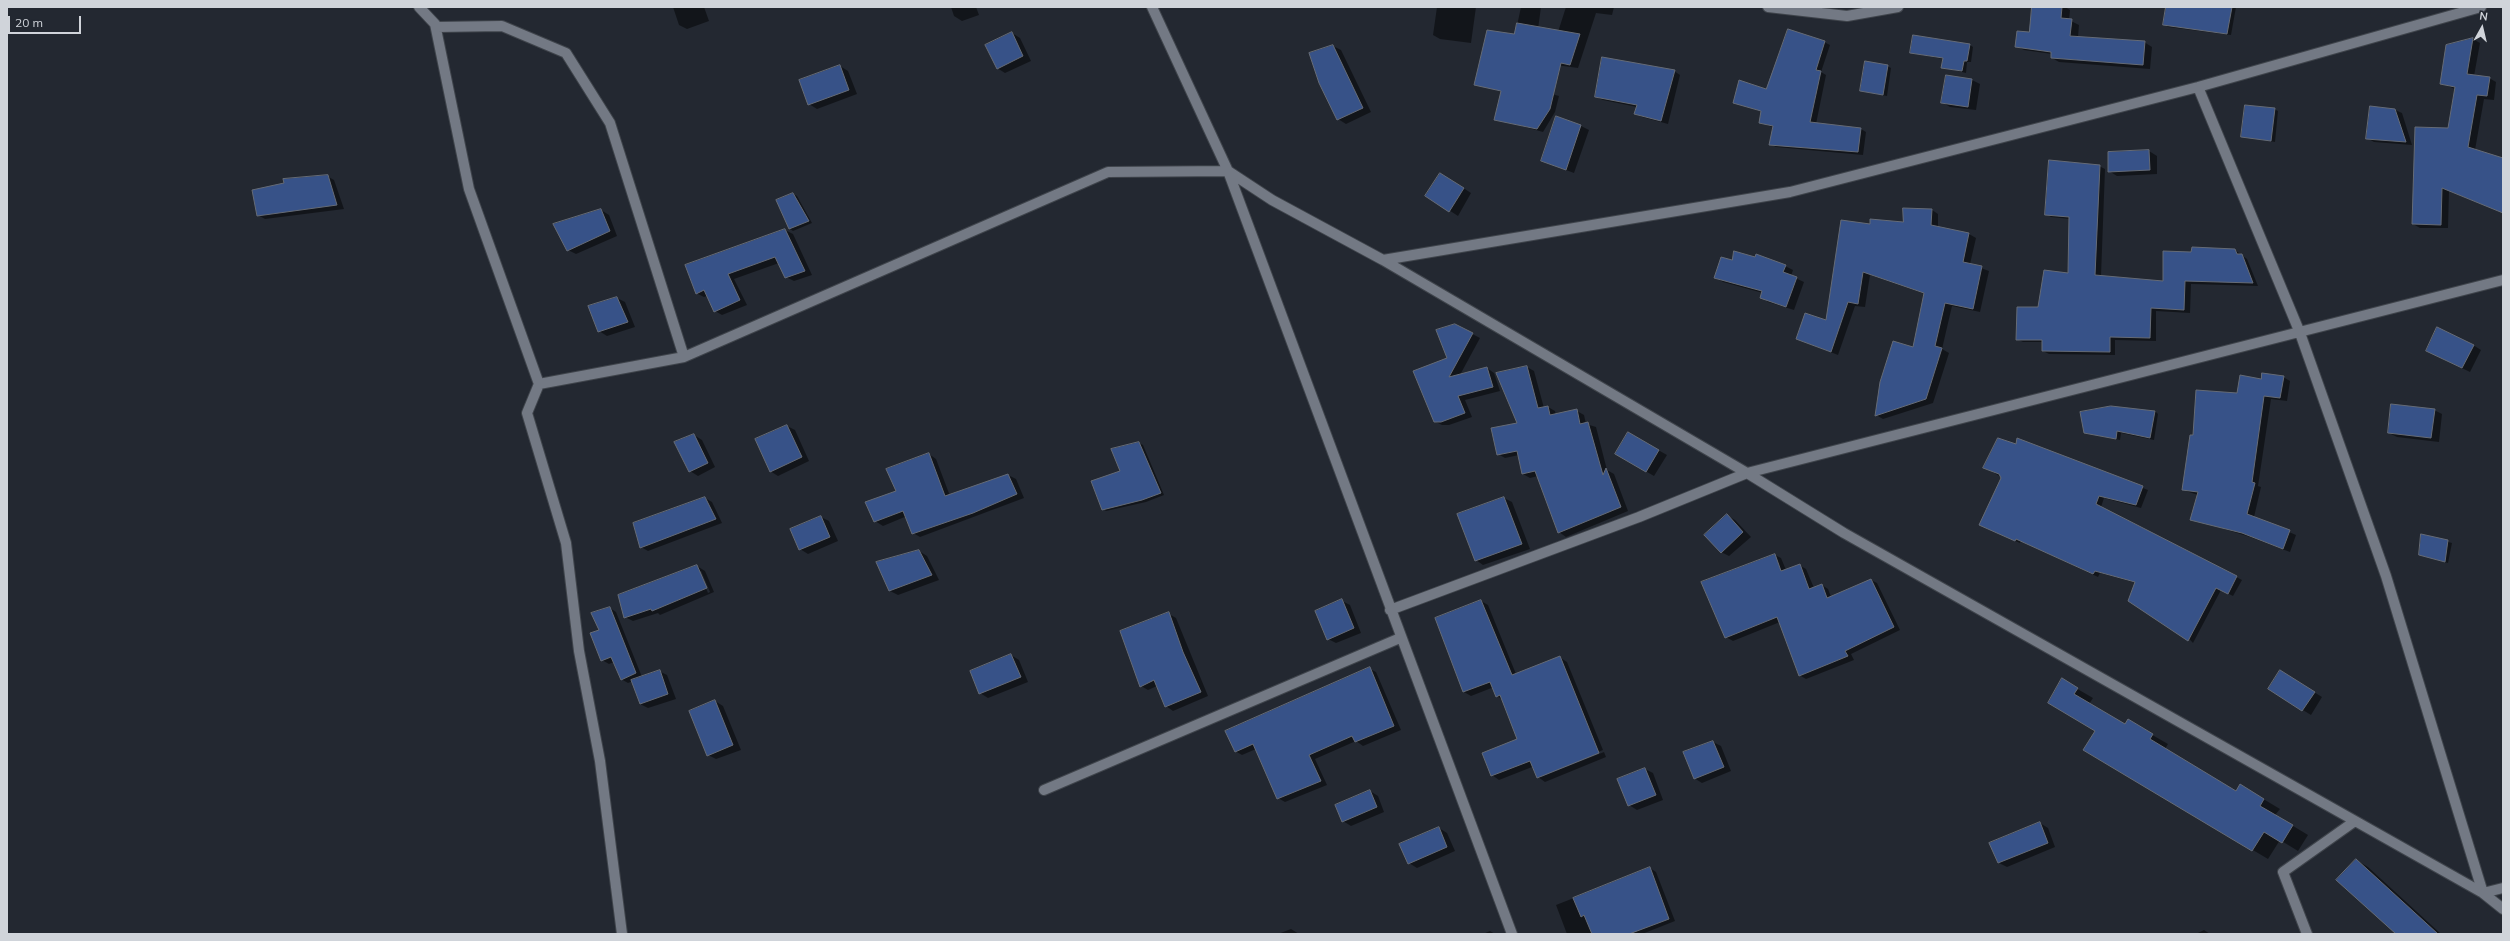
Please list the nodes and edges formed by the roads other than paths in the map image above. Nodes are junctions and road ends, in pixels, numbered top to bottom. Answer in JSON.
{"nodes":[{"id":1,"x":420,"y":7,"type":"edge"},
{"id":2,"x":1768,"y":7,"type":"edge"},
{"id":3,"x":1898,"y":7,"type":"edge"},
{"id":4,"x":2480,"y":7,"type":"edge"},
{"id":5,"x":1156,"y":8,"type":"edge"},
{"id":6,"x":438,"y":27,"type":"dead end"},
{"id":7,"x":2198,"y":87,"type":"junction"},
{"id":8,"x":1228,"y":171,"type":"junction"},
{"id":9,"x":1383,"y":260,"type":"junction"},
{"id":10,"x":2503,"y":280,"type":"edge"},
{"id":11,"x":2300,"y":333,"type":"junction"},
{"id":12,"x":684,"y":357,"type":"junction"},
{"id":13,"x":539,"y":384,"type":"junction"},
{"id":14,"x":1747,"y":473,"type":"junction"},
{"id":15,"x":1390,"y":610,"type":"junction"},
{"id":16,"x":1400,"y":638,"type":"junction"},
{"id":17,"x":1044,"y":790,"type":"dead end"},
{"id":18,"x":2355,"y":821,"type":"junction"},
{"id":19,"x":2503,"y":888,"type":"edge"},
{"id":20,"x":2483,"y":893,"type":"junction"},
{"id":21,"x":2503,"y":908,"type":"edge"},
{"id":22,"x":622,"y":934,"type":"edge"},
{"id":23,"x":1512,"y":934,"type":"edge"},
{"id":24,"x":2306,"y":934,"type":"edge"}],
"edges":[{"from":1,"to":13,"type":"street"},
{"from":2,"to":3,"type":"street"},
{"from":4,"to":7,"type":"street"},
{"from":5,"to":8,"type":"street"},
{"from":6,"to":12,"type":"street"},
{"from":7,"to":9,"type":"street"},
{"from":7,"to":11,"type":"street"},
{"from":8,"to":9,"type":"street"},
{"from":8,"to":12,"type":"street"},
{"from":8,"to":15,"type":"street"},
{"from":9,"to":14,"type":"street"},
{"from":10,"to":11,"type":"street"},
{"from":11,"to":14,"type":"street"},
{"from":11,"to":20,"type":"street"},
{"from":12,"to":13,"type":"street"},
{"from":13,"to":22,"type":"street"},
{"from":14,"to":15,"type":"street"},
{"from":14,"to":18,"type":"street"},
{"from":15,"to":16,"type":"street"},
{"from":16,"to":17,"type":"street"},
{"from":16,"to":23,"type":"street"},
{"from":18,"to":20,"type":"street"},
{"from":18,"to":24,"type":"street"},
{"from":19,"to":20,"type":"street"},
{"from":20,"to":21,"type":"street"}]}
